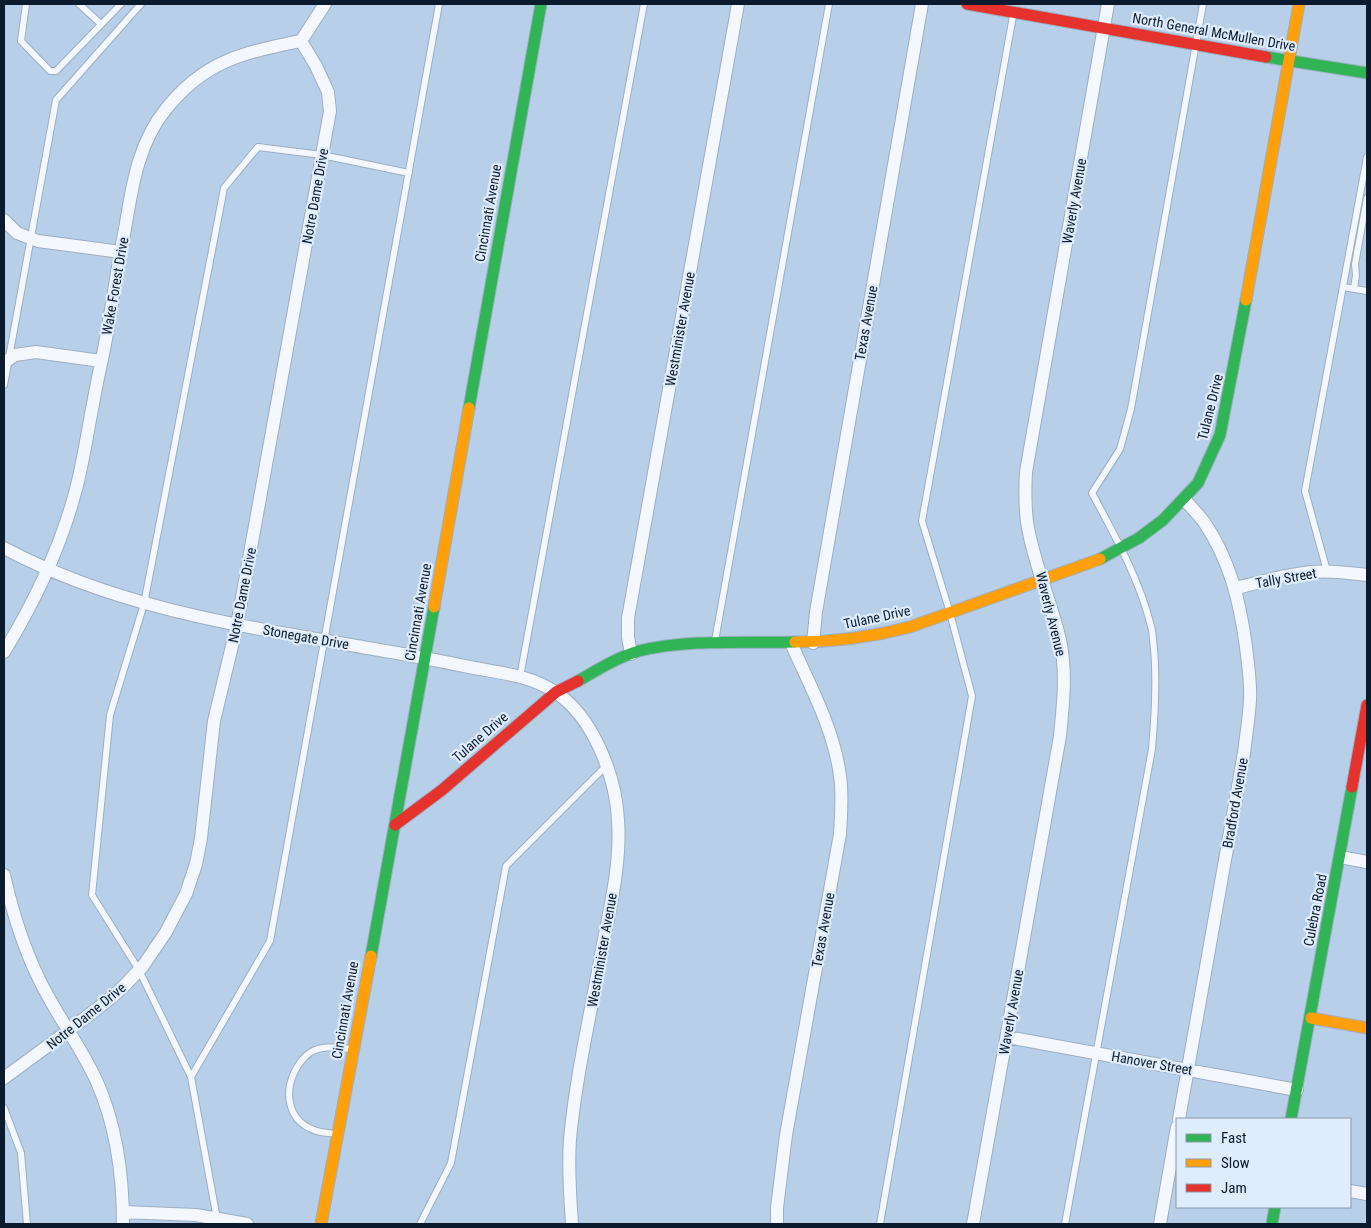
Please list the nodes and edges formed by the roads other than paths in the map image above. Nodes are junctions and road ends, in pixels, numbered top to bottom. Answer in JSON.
{"nodes":[{"id":1,"x":26,"y":4,"type":"edge"},
{"id":2,"x":79,"y":4,"type":"edge"},
{"id":3,"x":121,"y":4,"type":"edge"},
{"id":4,"x":142,"y":4,"type":"edge"},
{"id":5,"x":325,"y":4,"type":"edge"},
{"id":6,"x":439,"y":4,"type":"edge"},
{"id":7,"x":541,"y":4,"type":"edge"},
{"id":8,"x":644,"y":4,"type":"edge"},
{"id":9,"x":738,"y":4,"type":"edge"},
{"id":10,"x":829,"y":4,"type":"edge"},
{"id":11,"x":922,"y":4,"type":"edge"},
{"id":12,"x":967,"y":4,"type":"edge"},
{"id":13,"x":1108,"y":4,"type":"edge"},
{"id":14,"x":1203,"y":4,"type":"edge"},
{"id":15,"x":1300,"y":4,"type":"edge"},
{"id":16,"x":1014,"y":8,"type":"edge"},
{"id":17,"x":101,"y":24,"type":"junction"},
{"id":18,"x":1104,"y":28,"type":"junction"},
{"id":19,"x":301,"y":41,"type":"junction"},
{"id":20,"x":1196,"y":44,"type":"junction"},
{"id":21,"x":1290,"y":61,"type":"junction"},
{"id":22,"x":1367,"y":73,"type":"edge"},
{"id":23,"x":322,"y":155,"type":"junction"},
{"id":24,"x":1367,"y":157,"type":"edge"},
{"id":25,"x":1366,"y":166,"type":"edge"},
{"id":26,"x":408,"y":173,"type":"junction"},
{"id":27,"x":1367,"y":198,"type":"edge"},
{"id":28,"x":4,"y":221,"type":"edge"},
{"id":29,"x":31,"y":238,"type":"junction"},
{"id":30,"x":120,"y":252,"type":"junction"},
{"id":31,"x":1343,"y":287,"type":"junction"},
{"id":32,"x":1354,"y":289,"type":"junction"},
{"id":33,"x":1367,"y":291,"type":"edge"},
{"id":34,"x":6,"y":361,"type":"edge"},
{"id":35,"x":101,"y":361,"type":"junction"},
{"id":36,"x":4,"y":385,"type":"edge"},
{"id":37,"x":1184,"y":499,"type":"junction"},
{"id":38,"x":4,"y":548,"type":"edge"},
{"id":39,"x":1122,"y":548,"type":"junction"},
{"id":40,"x":48,"y":568,"type":"junction"},
{"id":41,"x":1327,"y":571,"type":"junction"},
{"id":42,"x":1367,"y":576,"type":"edge"},
{"id":43,"x":1043,"y":580,"type":"junction"},
{"id":44,"x":1236,"y":588,"type":"junction"},
{"id":45,"x":144,"y":604,"type":"junction"},
{"id":46,"x":950,"y":613,"type":"junction"},
{"id":47,"x":237,"y":625,"type":"junction"},
{"id":48,"x":325,"y":640,"type":"junction"},
{"id":49,"x":714,"y":642,"type":"junction"},
{"id":50,"x":791,"y":643,"type":"junction"},
{"id":51,"x":813,"y":643,"type":"junction"},
{"id":52,"x":4,"y":652,"type":"edge"},
{"id":53,"x":631,"y":654,"type":"junction"},
{"id":54,"x":425,"y":658,"type":"junction"},
{"id":55,"x":520,"y":677,"type":"junction"},
{"id":56,"x":556,"y":692,"type":"junction"},
{"id":57,"x":1367,"y":705,"type":"edge"},
{"id":58,"x":607,"y":765,"type":"junction"},
{"id":59,"x":395,"y":825,"type":"junction"},
{"id":60,"x":1340,"y":857,"type":"junction"},
{"id":61,"x":1367,"y":862,"type":"edge"},
{"id":62,"x":4,"y":874,"type":"edge"},
{"id":63,"x":139,"y":970,"type":"junction"},
{"id":64,"x":1310,"y":1018,"type":"junction"},
{"id":65,"x":1367,"y":1028,"type":"edge"},
{"id":66,"x":68,"y":1031,"type":"junction"},
{"id":67,"x":1006,"y":1037,"type":"junction"},
{"id":68,"x":354,"y":1049,"type":"junction"},
{"id":69,"x":1096,"y":1053,"type":"junction"},
{"id":70,"x":1188,"y":1070,"type":"junction"},
{"id":71,"x":191,"y":1077,"type":"junction"},
{"id":72,"x":4,"y":1078,"type":"edge"},
{"id":73,"x":1297,"y":1090,"type":"junction"},
{"id":74,"x":4,"y":1108,"type":"edge"},
{"id":75,"x":1179,"y":1118,"type":"edge"},
{"id":76,"x":1291,"y":1118,"type":"edge"},
{"id":77,"x":1176,"y":1133,"type":"edge"},
{"id":78,"x":338,"y":1134,"type":"junction"},
{"id":79,"x":1351,"y":1191,"type":"edge"},
{"id":80,"x":1367,"y":1194,"type":"edge"},
{"id":81,"x":1275,"y":1208,"type":"edge"},
{"id":82,"x":123,"y":1218,"type":"edge"},
{"id":83,"x":217,"y":1219,"type":"junction"},
{"id":84,"x":27,"y":1224,"type":"edge"},
{"id":85,"x":247,"y":1224,"type":"edge"},
{"id":86,"x":321,"y":1224,"type":"edge"},
{"id":87,"x":420,"y":1224,"type":"edge"},
{"id":88,"x":572,"y":1224,"type":"edge"},
{"id":89,"x":777,"y":1224,"type":"edge"},
{"id":90,"x":880,"y":1224,"type":"edge"},
{"id":91,"x":973,"y":1224,"type":"edge"},
{"id":92,"x":1065,"y":1224,"type":"edge"},
{"id":93,"x":1160,"y":1224,"type":"edge"},
{"id":94,"x":1272,"y":1224,"type":"edge"}],
"edges":[{"from":1,"to":17,"type":"lane"},
{"from":2,"to":17,"type":"lane"},
{"from":3,"to":17,"type":"lane"},
{"from":4,"to":29,"type":"lane"},
{"from":5,"to":19,"type":"street"},
{"from":6,"to":26,"type":"lane"},
{"from":7,"to":54,"type":"street","name":"Cincinnati Avenue"},
{"from":8,"to":55,"type":"lane"},
{"from":9,"to":53,"type":"street","name":"Westminister Avenue"},
{"from":10,"to":49,"type":"lane"},
{"from":11,"to":51,"type":"street","name":"Texas Avenue"},
{"from":12,"to":16,"type":"street","name":"North General McMullen Drive"},
{"from":13,"to":18,"type":"street","name":"Waverly Avenue"},
{"from":14,"to":20,"type":"lane"},
{"from":15,"to":21,"type":"street","name":"Tulane Drive"},
{"from":16,"to":18,"type":"street","name":"North General McMullen Drive"},
{"from":16,"to":46,"type":"lane"},
{"from":18,"to":20,"type":"street","name":"North General McMullen Drive"},
{"from":18,"to":43,"type":"street","name":"Waverly Avenue"},
{"from":19,"to":23,"type":"street","name":"Notre Dame Drive"},
{"from":19,"to":30,"type":"street","name":"Wake Forest Drive"},
{"from":20,"to":21,"type":"street","name":"North General McMullen Drive"},
{"from":20,"to":39,"type":"lane"},
{"from":21,"to":22,"type":"street","name":"North General McMullen Drive"},
{"from":21,"to":37,"type":"street","name":"Tulane Drive"},
{"from":23,"to":26,"type":"lane"},
{"from":23,"to":45,"type":"lane"},
{"from":23,"to":47,"type":"street","name":"Notre Dame Drive"},
{"from":24,"to":25,"type":"lane"},
{"from":25,"to":31,"type":"lane"},
{"from":26,"to":48,"type":"lane"},
{"from":27,"to":32,"type":"lane"},
{"from":28,"to":29,"type":"street"},
{"from":29,"to":30,"type":"street"},
{"from":29,"to":34,"type":"lane"},
{"from":30,"to":35,"type":"street","name":"Wake Forest Drive"},
{"from":31,"to":32,"type":"lane"},
{"from":31,"to":41,"type":"lane"},
{"from":32,"to":33,"type":"lane"},
{"from":34,"to":35,"type":"street"},
{"from":34,"to":36,"type":"lane"},
{"from":35,"to":40,"type":"street","name":"Wake Forest Drive"},
{"from":37,"to":39,"type":"street","name":"Tulane Drive"},
{"from":37,"to":44,"type":"street","name":"Bradford Avenue"},
{"from":38,"to":40,"type":"street","name":"Stonegate Drive"},
{"from":39,"to":43,"type":"street","name":"Tulane Drive"},
{"from":39,"to":69,"type":"lane"},
{"from":40,"to":45,"type":"street","name":"Stonegate Drive"},
{"from":40,"to":52,"type":"street","name":"Wake Forest Drive"},
{"from":41,"to":42,"type":"street","name":"Tally Street"},
{"from":41,"to":44,"type":"street","name":"Tally Street"},
{"from":43,"to":46,"type":"street","name":"Tulane Drive"},
{"from":43,"to":67,"type":"street","name":"Waverly Avenue"},
{"from":44,"to":70,"type":"street","name":"Bradford Avenue"},
{"from":45,"to":47,"type":"street","name":"Stonegate Drive"},
{"from":45,"to":63,"type":"lane"},
{"from":46,"to":51,"type":"street","name":"Tulane Drive"},
{"from":46,"to":90,"type":"lane"},
{"from":47,"to":48,"type":"street","name":"Stonegate Drive"},
{"from":47,"to":63,"type":"street","name":"Notre Dame Drive"},
{"from":48,"to":54,"type":"street","name":"Stonegate Drive"},
{"from":48,"to":71,"type":"lane"},
{"from":49,"to":50,"type":"street","name":"Tulane Drive"},
{"from":49,"to":53,"type":"street","name":"Tulane Drive"},
{"from":50,"to":51,"type":"street","name":"Tulane Drive"},
{"from":50,"to":89,"type":"street","name":"Texas Avenue"},
{"from":53,"to":56,"type":"street","name":"Tulane Drive"},
{"from":54,"to":55,"type":"street","name":"Stonegate Drive"},
{"from":54,"to":59,"type":"street","name":"Cincinnati Avenue"},
{"from":55,"to":56,"type":"street","name":"Stonegate Drive"},
{"from":56,"to":58,"type":"street","name":"Westminister Avenue"},
{"from":56,"to":59,"type":"street","name":"Tulane Drive"},
{"from":57,"to":60,"type":"street","name":"Culebra Road"},
{"from":58,"to":87,"type":"lane"},
{"from":58,"to":88,"type":"street","name":"Westminister Avenue"},
{"from":59,"to":68,"type":"street","name":"Cincinnati Avenue"},
{"from":60,"to":61,"type":"street"},
{"from":60,"to":64,"type":"street","name":"Culebra Road"},
{"from":62,"to":66,"type":"street"},
{"from":63,"to":66,"type":"street","name":"Notre Dame Drive"},
{"from":63,"to":71,"type":"lane"},
{"from":64,"to":65,"type":"street"},
{"from":64,"to":73,"type":"street","name":"Culebra Road"},
{"from":66,"to":72,"type":"street","name":"Notre Dame Drive"},
{"from":66,"to":82,"type":"street"},
{"from":67,"to":69,"type":"street","name":"Hanover Street"},
{"from":67,"to":91,"type":"street","name":"Waverly Avenue"},
{"from":68,"to":78,"type":"street","name":"Cincinnati Avenue"},
{"from":68,"to":78,"type":"lane"},
{"from":69,"to":70,"type":"street","name":"Hanover Street"},
{"from":69,"to":92,"type":"lane"},
{"from":70,"to":73,"type":"street","name":"Hanover Street"},
{"from":70,"to":75,"type":"street","name":"Bradford Avenue"},
{"from":71,"to":83,"type":"lane"},
{"from":73,"to":76,"type":"street","name":"Culebra Road"},
{"from":74,"to":84,"type":"lane"},
{"from":77,"to":93,"type":"street"},
{"from":78,"to":86,"type":"street","name":"Cincinnati Avenue"},
{"from":79,"to":80,"type":"street"},
{"from":81,"to":94,"type":"street"},
{"from":82,"to":83,"type":"street"},
{"from":83,"to":85,"type":"street"}]}
